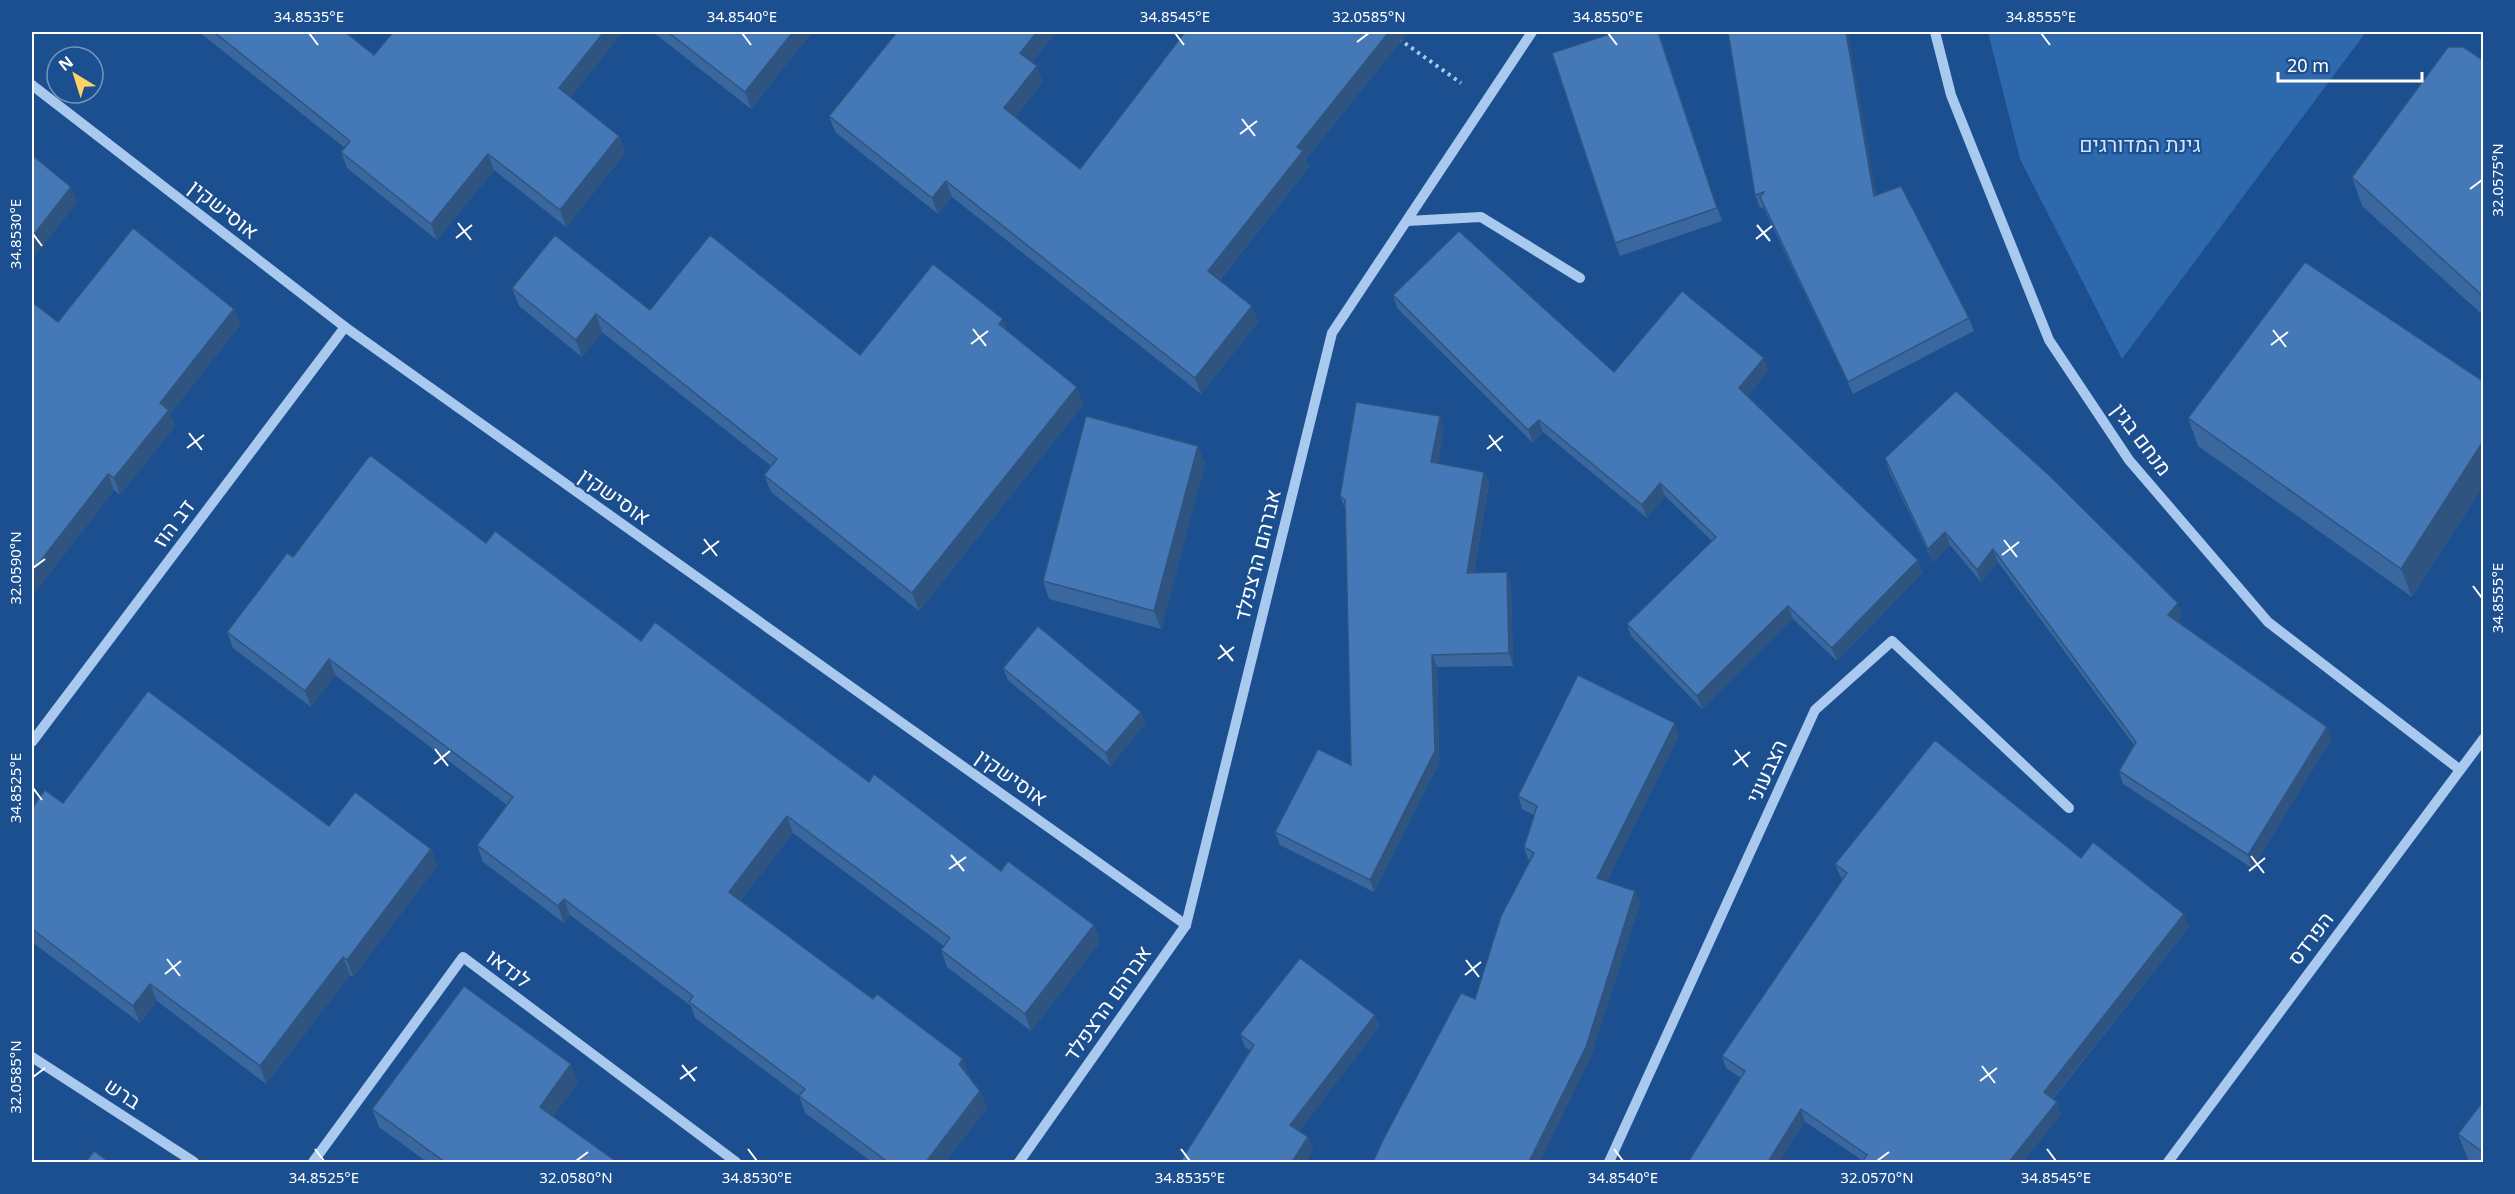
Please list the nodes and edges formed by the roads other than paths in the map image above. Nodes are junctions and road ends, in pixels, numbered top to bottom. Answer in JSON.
{"nodes":[{"id":1,"x":1532,"y":32,"type":"edge"},
{"id":2,"x":1935,"y":32,"type":"edge"},
{"id":3,"x":32,"y":85,"type":"edge"},
{"id":4,"x":1407,"y":221,"type":"junction"},
{"id":5,"x":1580,"y":278,"type":"dead end"},
{"id":6,"x":345,"y":327,"type":"junction"},
{"id":7,"x":2484,"y":738,"type":"edge"},
{"id":8,"x":32,"y":742,"type":"edge"},
{"id":9,"x":2459,"y":769,"type":"junction"},
{"id":10,"x":2069,"y":808,"type":"dead end"},
{"id":11,"x":1186,"y":925,"type":"junction"},
{"id":12,"x":32,"y":1057,"type":"edge"},
{"id":13,"x":194,"y":1162,"type":"edge"},
{"id":14,"x":313,"y":1162,"type":"edge"},
{"id":15,"x":736,"y":1162,"type":"edge"},
{"id":16,"x":1019,"y":1162,"type":"edge"},
{"id":17,"x":1609,"y":1162,"type":"edge"},
{"id":18,"x":2168,"y":1162,"type":"edge"}],
"edges":[{"from":1,"to":4,"type":"street","name":"אברהם הרצפלד"},
{"from":2,"to":9,"type":"street","name":"מנחם בגין"},
{"from":3,"to":6,"type":"street","name":"אוסישקין"},
{"from":4,"to":5,"type":"street"},
{"from":4,"to":11,"type":"street","name":"אברהם הרצפלד"},
{"from":6,"to":8,"type":"street","name":"דב הוז"},
{"from":6,"to":11,"type":"street","name":"אוסישקין"},
{"from":7,"to":9,"type":"street","name":"הפרדס"},
{"from":9,"to":18,"type":"street","name":"הפרדס"},
{"from":10,"to":17,"type":"street","name":"הצבעוני"},
{"from":11,"to":16,"type":"street","name":"אברהם הרצפלד"},
{"from":12,"to":13,"type":"street","name":"ברש"},
{"from":14,"to":15,"type":"street","name":"לנדאו"}]}
